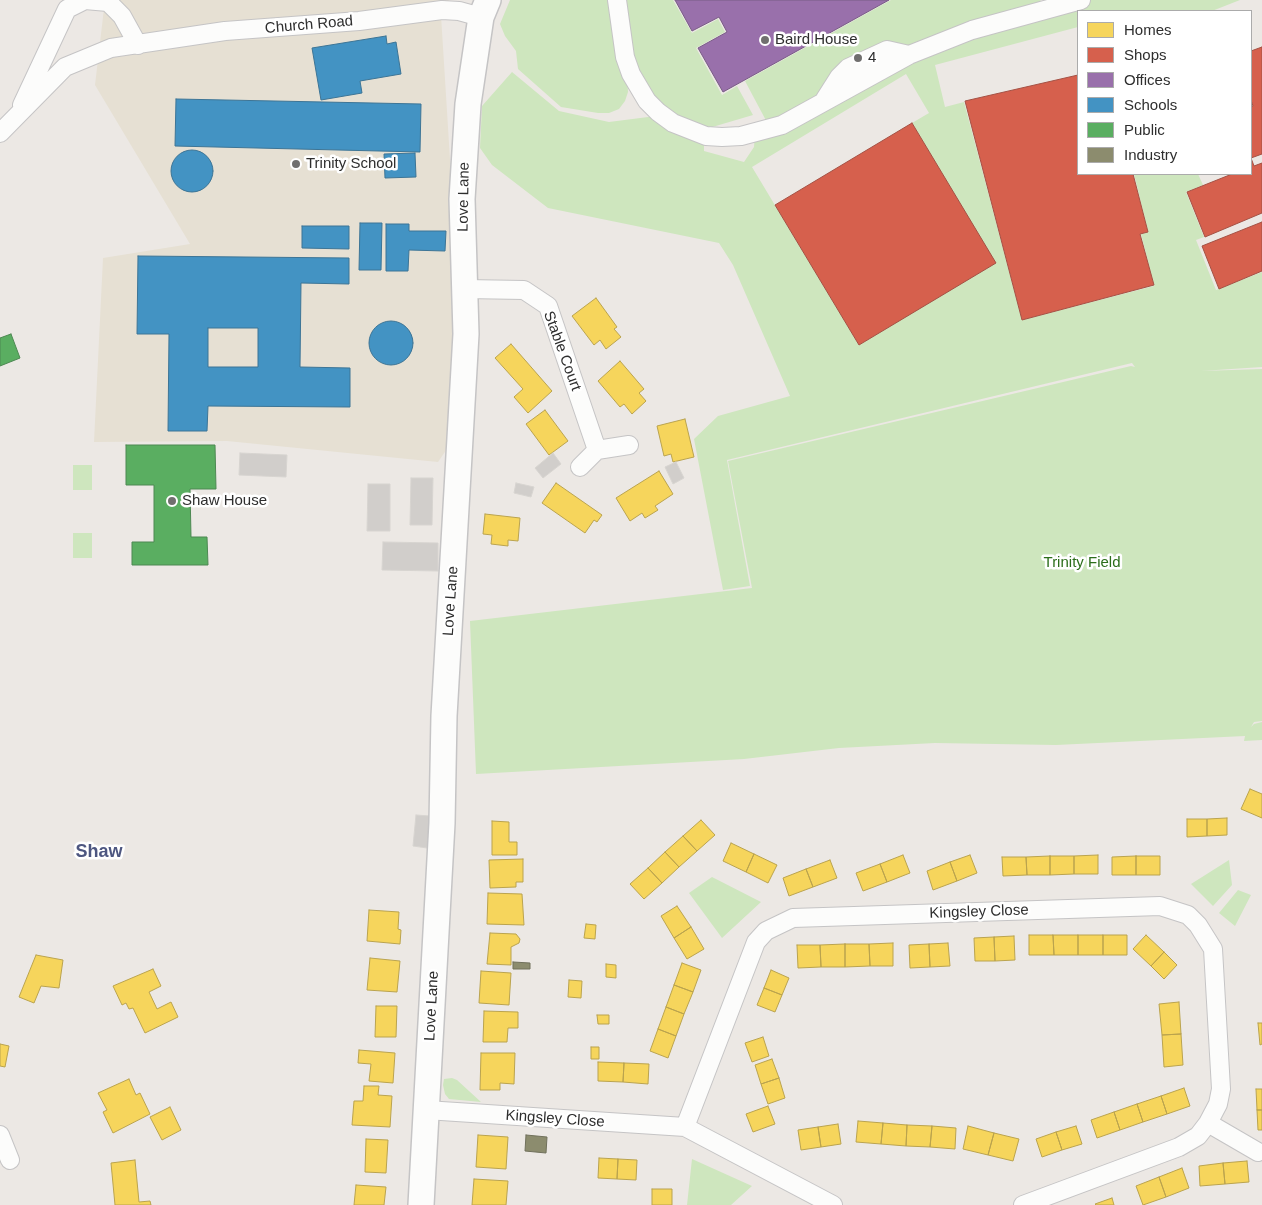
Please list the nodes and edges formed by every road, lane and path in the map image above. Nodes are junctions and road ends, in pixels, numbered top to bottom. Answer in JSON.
{"nodes":[{"id":1,"x":617,"y":0,"type":"edge"},
{"id":2,"x":1081,"y":0,"type":"edge"},
{"id":3,"x":1038,"y":6,"type":"edge"},
{"id":4,"x":484,"y":9,"type":"edge"},
{"id":5,"x":138,"y":45,"type":"junction"},
{"id":6,"x":16,"y":116,"type":"junction"},
{"id":7,"x":0,"y":133,"type":"edge"},
{"id":8,"x":465,"y":289,"type":"junction"},
{"id":9,"x":629,"y":445,"type":"dead end"},
{"id":10,"x":597,"y":450,"type":"junction"},
{"id":11,"x":580,"y":467,"type":"dead end"},
{"id":12,"x":426,"y":1110,"type":"junction"},
{"id":13,"x":1208,"y":1123,"type":"junction"},
{"id":14,"x":685,"y":1128,"type":"junction"},
{"id":15,"x":0,"y":1134,"type":"edge"},
{"id":16,"x":1258,"y":1152,"type":"dead end"},
{"id":17,"x":10,"y":1160,"type":"dead end"},
{"id":18,"x":1042,"y":1202,"type":"edge"},
{"id":19,"x":421,"y":1205,"type":"edge"},
{"id":20,"x":832,"y":1205,"type":"edge"},
{"id":21,"x":1023,"y":1205,"type":"edge"}],
"edges":[{"from":1,"to":3,"type":"street"},
{"from":2,"to":3,"type":"street"},
{"from":4,"to":5,"type":"street","name":"Church Road"},
{"from":4,"to":8,"type":"street","name":"Love Lane"},
{"from":5,"to":6,"type":"street","name":"Church Road"},
{"from":5,"to":6,"type":"street","name":"Church Road"},
{"from":6,"to":7,"type":"street","name":"Church Road"},
{"from":8,"to":10,"type":"street","name":"Stable Court"},
{"from":8,"to":12,"type":"street","name":"Love Lane"},
{"from":9,"to":10,"type":"street"},
{"from":10,"to":11,"type":"street"},
{"from":12,"to":14,"type":"street","name":"Kingsley Close"},
{"from":12,"to":19,"type":"street","name":"Love Lane"},
{"from":13,"to":14,"type":"street","name":"Kingsley Close"},
{"from":13,"to":16,"type":"street"},
{"from":13,"to":18,"type":"street","name":"Kingsley Close"},
{"from":14,"to":20,"type":"street","name":"Kingsley Close"},
{"from":15,"to":17,"type":"street"},
{"from":18,"to":21,"type":"street","name":"Kingsley Close"}]}
